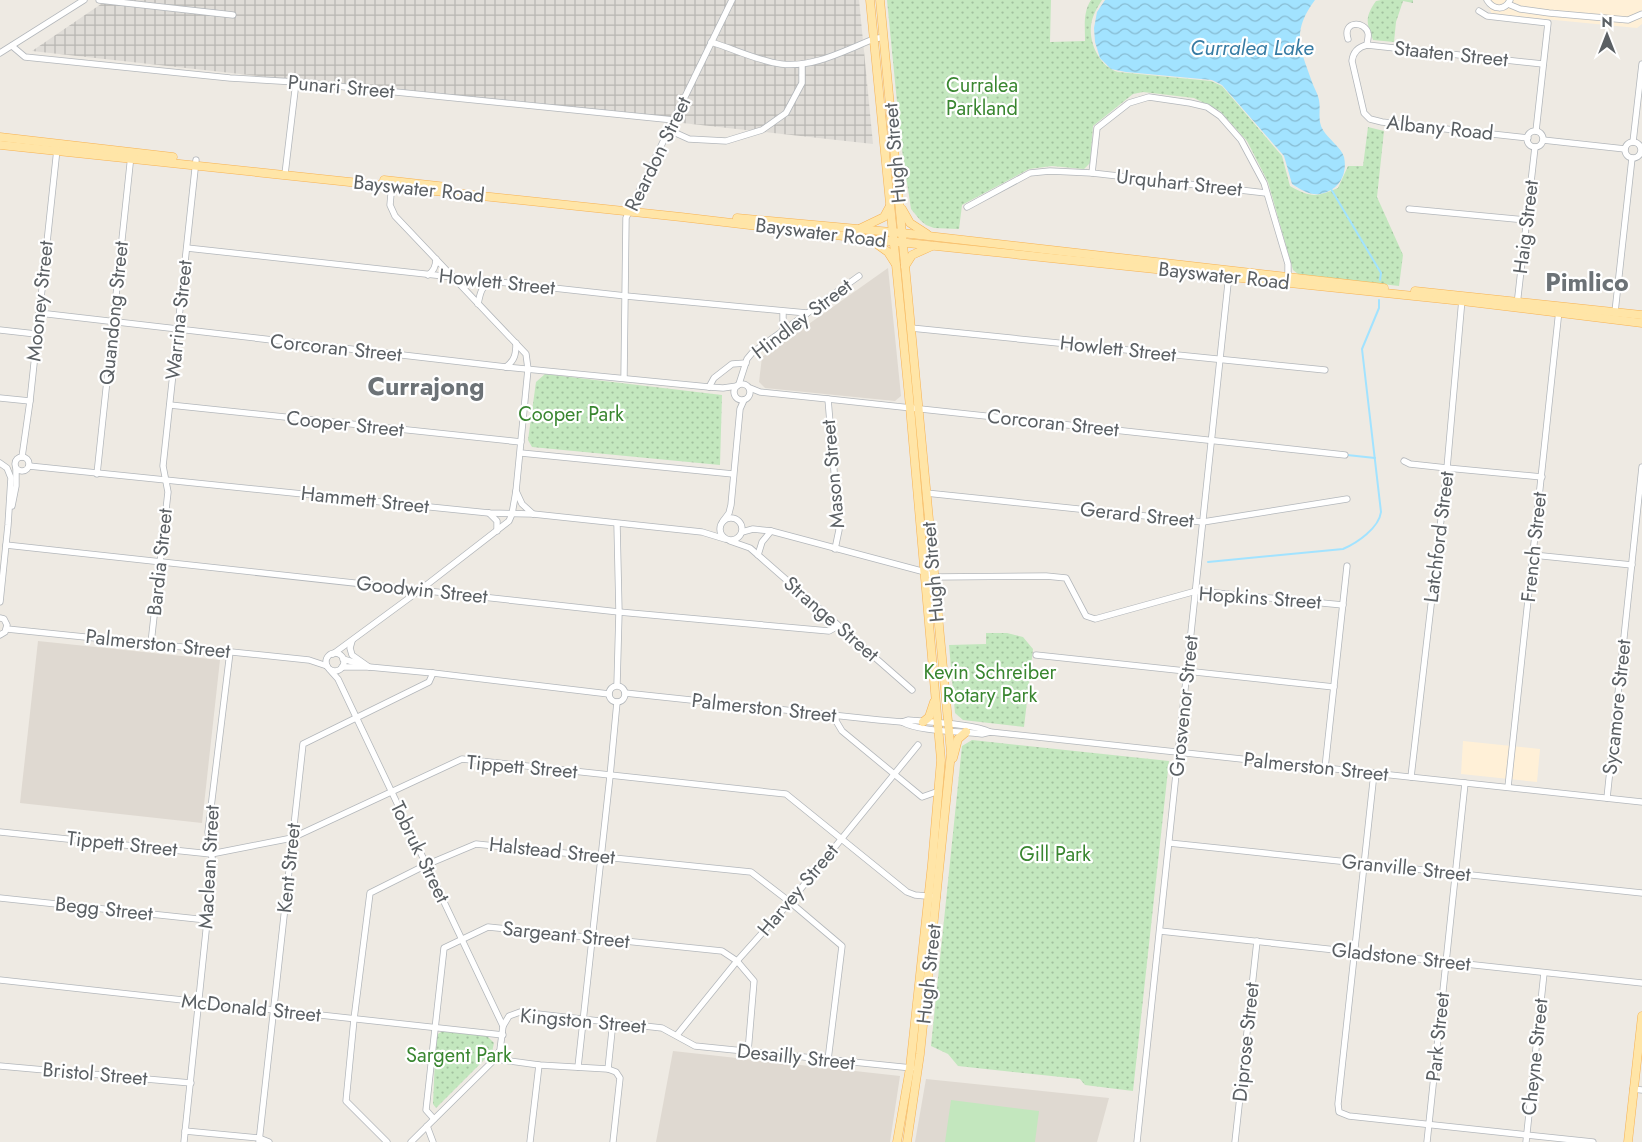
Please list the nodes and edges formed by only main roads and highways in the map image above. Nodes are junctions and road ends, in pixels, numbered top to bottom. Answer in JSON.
{"nodes":[{"id":1,"x":870,"y":0,"type":"edge"},
{"id":2,"x":880,"y":0,"type":"edge"},
{"id":3,"x":0,"y":137,"type":"edge"},
{"id":4,"x":0,"y":145,"type":"edge"},
{"id":5,"x":57,"y":147,"type":"junction"},
{"id":6,"x":900,"y":203,"type":"junction"},
{"id":7,"x":890,"y":205,"type":"junction"},
{"id":8,"x":631,"y":209,"type":"junction"},
{"id":9,"x":859,"y":229,"type":"junction"},
{"id":10,"x":893,"y":232,"type":"junction"},
{"id":11,"x":902,"y":233,"type":"junction"},
{"id":12,"x":936,"y":237,"type":"junction"},
{"id":13,"x":869,"y":239,"type":"junction"},
{"id":14,"x":898,"y":242,"type":"junction"},
{"id":15,"x":934,"y":246,"type":"junction"},
{"id":16,"x":896,"y":265,"type":"junction"},
{"id":17,"x":905,"y":266,"type":"junction"},
{"id":18,"x":1229,"y":274,"type":"junction"},
{"id":19,"x":1560,"y":309,"type":"junction"},
{"id":20,"x":1642,"y":315,"type":"edge"},
{"id":21,"x":1642,"y":323,"type":"edge"},
{"id":22,"x":936,"y":695,"type":"junction"},
{"id":23,"x":923,"y":722,"type":"road end"},
{"id":24,"x":966,"y":732,"type":"road end"},
{"id":25,"x":951,"y":763,"type":"junction"},
{"id":26,"x":1642,"y":1016,"type":"edge"},
{"id":27,"x":897,"y":1142,"type":"edge"},
{"id":28,"x":907,"y":1142,"type":"edge"},
{"id":29,"x":1628,"y":1142,"type":"edge"}],
"edges":[{"from":1,"to":7,"type":"main road","name":"Hugh Street"},
{"from":2,"to":6,"type":"main road","name":"Hugh Street"},
{"from":3,"to":5,"type":"main road","name":"Bayswater Road"},
{"from":4,"to":5,"type":"main road","name":"Bayswater Road"},
{"from":5,"to":8,"type":"main road","name":"Bayswater Road"},
{"from":6,"to":11,"type":"main road","name":"Hugh Street"},
{"from":6,"to":12,"type":"main road"},
{"from":7,"to":9,"type":"main road"},
{"from":7,"to":10,"type":"main road","name":"Hugh Street"},
{"from":8,"to":9,"type":"main road","name":"Bayswater Road"},
{"from":8,"to":13,"type":"main road","name":"Bayswater Road"},
{"from":9,"to":10,"type":"main road","name":"Bayswater Road"},
{"from":10,"to":11,"type":"main road","name":"Bayswater Road"},
{"from":10,"to":14,"type":"main road","name":"Hugh Street"},
{"from":11,"to":12,"type":"main road","name":"Bayswater Road"},
{"from":11,"to":14,"type":"main road","name":"Hugh Street"},
{"from":12,"to":18,"type":"main road","name":"Bayswater Road"},
{"from":13,"to":14,"type":"main road","name":"Bayswater Road"},
{"from":13,"to":16,"type":"main road"},
{"from":14,"to":15,"type":"main road","name":"Bayswater Road"},
{"from":14,"to":16,"type":"main road","name":"Hugh Street"},
{"from":14,"to":17,"type":"main road","name":"Hugh Street"},
{"from":15,"to":17,"type":"main road"},
{"from":15,"to":18,"type":"main road","name":"Bayswater Road"},
{"from":16,"to":22,"type":"main road","name":"Hugh Street"},
{"from":17,"to":25,"type":"main road","name":"Hugh Street"},
{"from":18,"to":19,"type":"main road","name":"Bayswater Road"},
{"from":19,"to":20,"type":"main road","name":"Bayswater Road"},
{"from":19,"to":21,"type":"main road","name":"Bayswater Road"},
{"from":22,"to":23,"type":"main road"},
{"from":22,"to":27,"type":"main road","name":"Hugh Street"},
{"from":24,"to":25,"type":"main road"},
{"from":25,"to":28,"type":"main road","name":"Hugh Street"},
{"from":26,"to":29,"type":"main road"}]}
